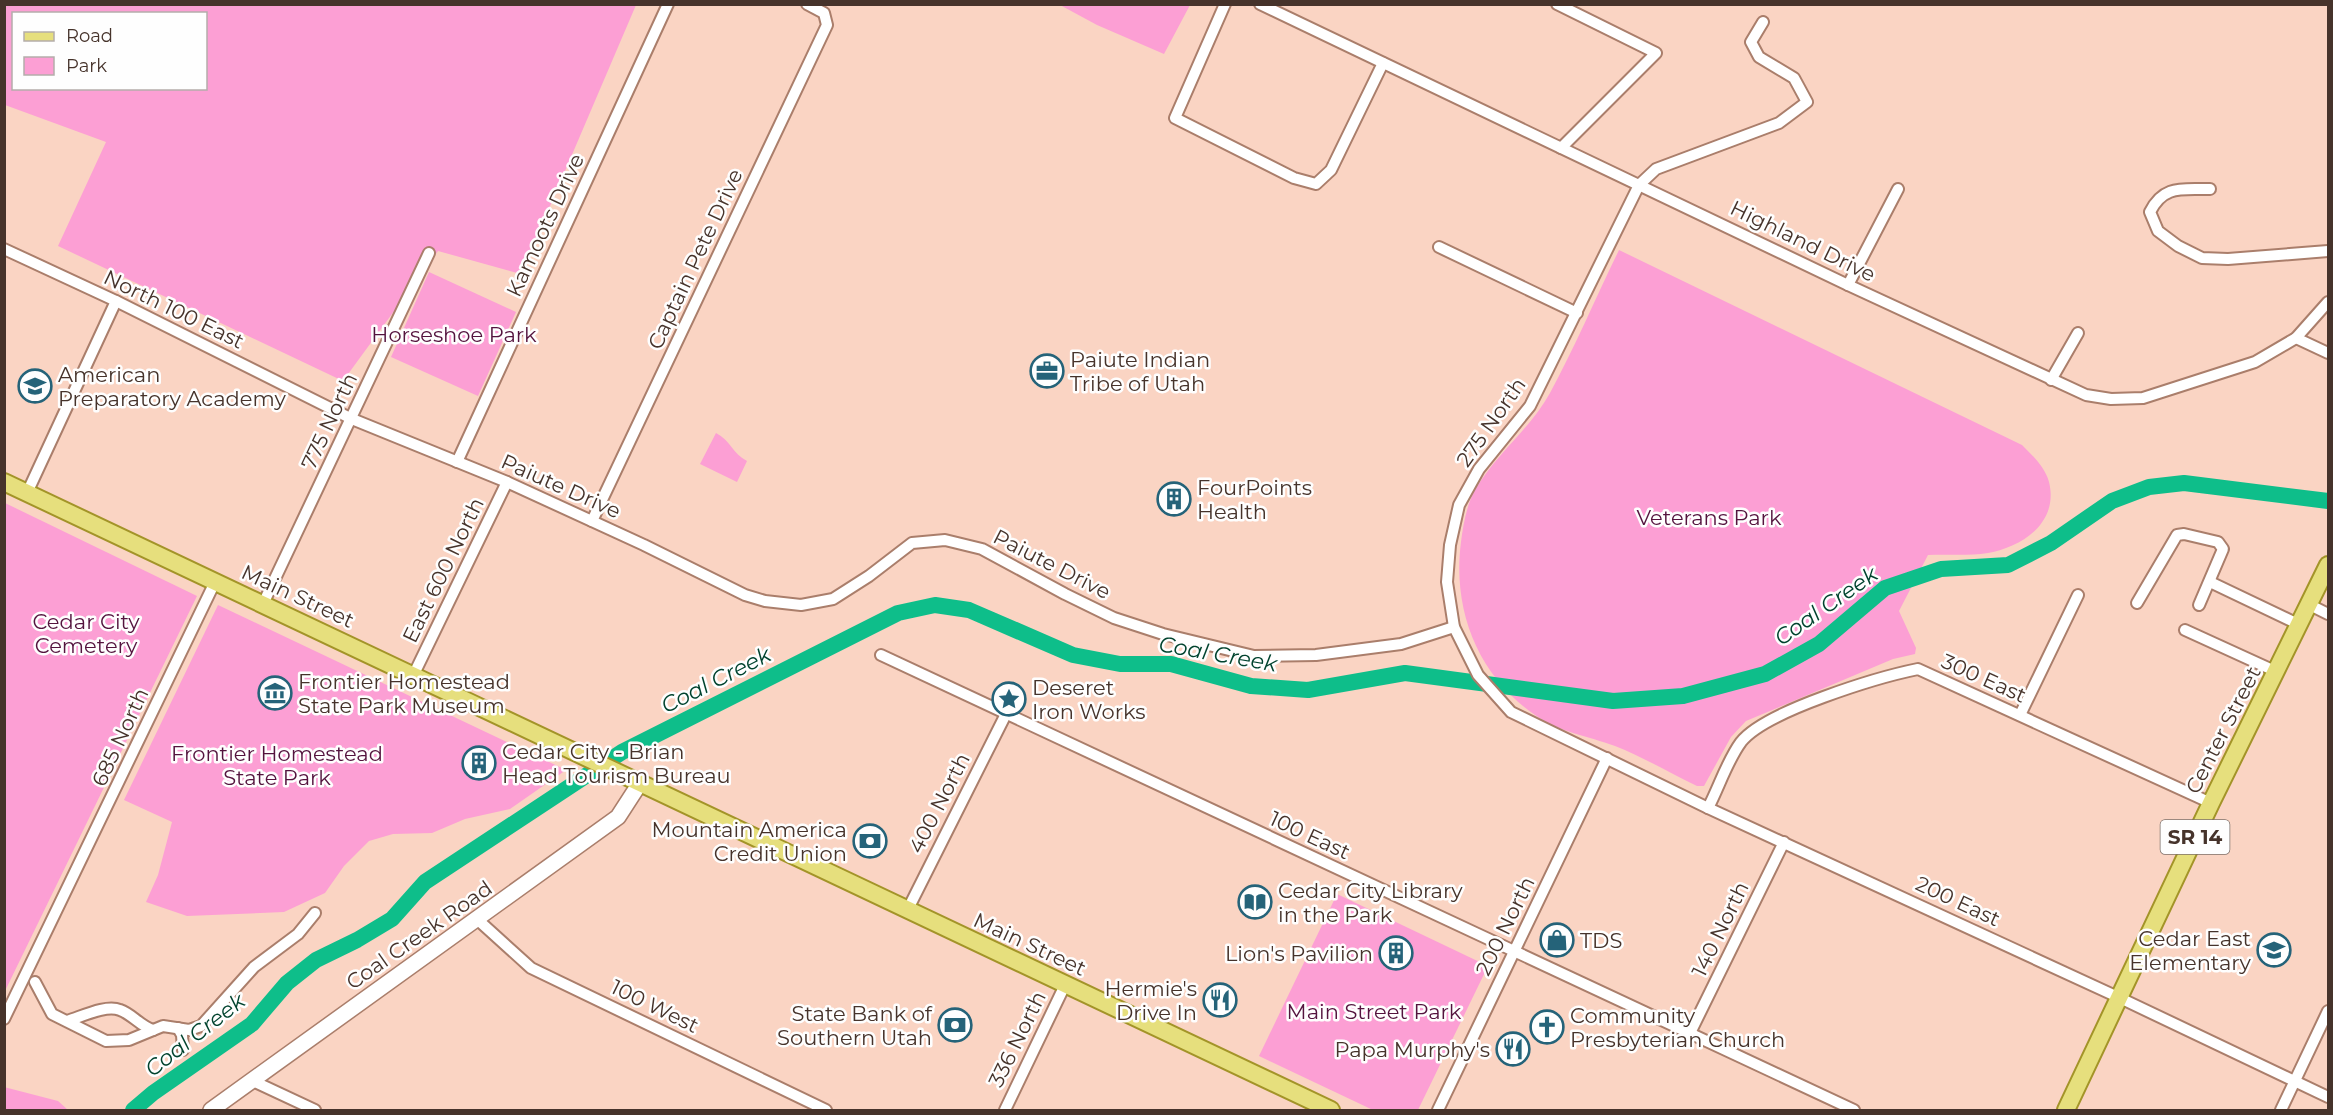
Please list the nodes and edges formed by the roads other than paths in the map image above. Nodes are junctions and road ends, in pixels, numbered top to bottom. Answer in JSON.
{"nodes":[{"id":1,"x":668,"y":4,"type":"edge"},
{"id":2,"x":807,"y":4,"type":"edge"},
{"id":3,"x":1225,"y":4,"type":"edge"},
{"id":4,"x":1260,"y":4,"type":"edge"},
{"id":5,"x":1557,"y":4,"type":"edge"},
{"id":6,"x":1763,"y":22,"type":"dead end"},
{"id":7,"x":1383,"y":63,"type":"junction"},
{"id":8,"x":1561,"y":148,"type":"junction"},
{"id":9,"x":1639,"y":185,"type":"junction"},
{"id":10,"x":1898,"y":189,"type":"dead end"},
{"id":11,"x":2210,"y":189,"type":"dead end"},
{"id":12,"x":1439,"y":247,"type":"dead end"},
{"id":13,"x":4,"y":249,"type":"edge"},
{"id":14,"x":2328,"y":250,"type":"edge"},
{"id":15,"x":429,"y":253,"type":"dead end"},
{"id":16,"x":1848,"y":285,"type":"junction"},
{"id":17,"x":116,"y":301,"type":"junction"},
{"id":18,"x":2328,"y":302,"type":"edge"},
{"id":19,"x":1577,"y":314,"type":"junction"},
{"id":20,"x":2078,"y":333,"type":"dead end"},
{"id":21,"x":2295,"y":338,"type":"junction"},
{"id":22,"x":2328,"y":353,"type":"edge"},
{"id":23,"x":2051,"y":380,"type":"junction"},
{"id":24,"x":352,"y":419,"type":"junction"},
{"id":25,"x":457,"y":462,"type":"junction"},
{"id":26,"x":4,"y":482,"type":"edge"},
{"id":27,"x":507,"y":482,"type":"junction"},
{"id":28,"x":27,"y":493,"type":"junction"},
{"id":29,"x":592,"y":521,"type":"junction"},
{"id":30,"x":2328,"y":565,"type":"edge"},
{"id":31,"x":215,"y":582,"type":"junction"},
{"id":32,"x":2210,"y":582,"type":"junction"},
{"id":33,"x":2078,"y":595,"type":"dead end"},
{"id":34,"x":2137,"y":603,"type":"dead end"},
{"id":35,"x":262,"y":604,"type":"junction"},
{"id":36,"x":2199,"y":605,"type":"dead end"},
{"id":37,"x":2310,"y":605,"type":"junction"},
{"id":38,"x":2328,"y":614,"type":"edge"},
{"id":39,"x":2300,"y":626,"type":"junction"},
{"id":40,"x":1454,"y":627,"type":"junction"},
{"id":41,"x":2185,"y":630,"type":"dead end"},
{"id":42,"x":881,"y":655,"type":"dead end"},
{"id":43,"x":2277,"y":672,"type":"junction"},
{"id":44,"x":414,"y":676,"type":"junction"},
{"id":45,"x":1511,"y":712,"type":"joint"},
{"id":46,"x":1006,"y":714,"type":"junction"},
{"id":47,"x":2020,"y":715,"type":"junction"},
{"id":48,"x":1607,"y":758,"type":"junction"},
{"id":49,"x":640,"y":783,"type":"junction"},
{"id":50,"x":2211,"y":803,"type":"junction"},
{"id":51,"x":1708,"y":808,"type":"junction"},
{"id":52,"x":1784,"y":842,"type":"junction"},
{"id":53,"x":907,"y":910,"type":"junction"},
{"id":54,"x":315,"y":913,"type":"dead end"},
{"id":55,"x":478,"y":920,"type":"junction"},
{"id":56,"x":1514,"y":952,"type":"junction"},
{"id":57,"x":35,"y":982,"type":"dead end"},
{"id":58,"x":1065,"y":985,"type":"junction"},
{"id":59,"x":2120,"y":998,"type":"junction"},
{"id":60,"x":2328,"y":1011,"type":"edge"},
{"id":61,"x":4,"y":1019,"type":"edge"},
{"id":62,"x":67,"y":1020,"type":"junction"},
{"id":63,"x":183,"y":1029,"type":"junction"},
{"id":64,"x":153,"y":1030,"type":"junction"},
{"id":65,"x":1690,"y":1034,"type":"junction"},
{"id":66,"x":199,"y":1039,"type":"dead end"},
{"id":67,"x":183,"y":1050,"type":"dead end"},
{"id":68,"x":251,"y":1080,"type":"junction"},
{"id":69,"x":2295,"y":1082,"type":"junction"},
{"id":70,"x":2328,"y":1097,"type":"edge"},
{"id":71,"x":818,"y":1109,"type":"edge"},
{"id":72,"x":211,"y":1110,"type":"edge"},
{"id":73,"x":315,"y":1110,"type":"edge"},
{"id":74,"x":1005,"y":1110,"type":"edge"},
{"id":75,"x":1331,"y":1110,"type":"edge"},
{"id":76,"x":1438,"y":1110,"type":"edge"},
{"id":77,"x":1854,"y":1110,"type":"edge"},
{"id":78,"x":2066,"y":1110,"type":"edge"},
{"id":79,"x":2281,"y":1110,"type":"edge"}],
"edges":[{"from":1,"to":25,"type":"street","name":"Kamoots Drive"},
{"from":2,"to":29,"type":"street","name":"Captain Pete Drive"},
{"from":3,"to":7,"type":"street"},
{"from":4,"to":7,"type":"street","name":"Highland Drive"},
{"from":5,"to":8,"type":"street"},
{"from":6,"to":9,"type":"street"},
{"from":7,"to":8,"type":"street","name":"Highland Drive"},
{"from":8,"to":9,"type":"street","name":"Highland Drive"},
{"from":9,"to":16,"type":"street","name":"Highland Drive"},
{"from":9,"to":19,"type":"street","name":"275 North"},
{"from":10,"to":16,"type":"street"},
{"from":11,"to":14,"type":"street"},
{"from":12,"to":19,"type":"street"},
{"from":13,"to":17,"type":"street","name":"North 100 East"},
{"from":15,"to":24,"type":"street","name":"775 North"},
{"from":16,"to":23,"type":"street","name":"Highland Drive"},
{"from":17,"to":24,"type":"street","name":"North 100 East"},
{"from":17,"to":28,"type":"street"},
{"from":18,"to":21,"type":"street","name":"Highland Drive"},
{"from":19,"to":40,"type":"street","name":"275 North"},
{"from":20,"to":23,"type":"street"},
{"from":21,"to":22,"type":"street"},
{"from":21,"to":23,"type":"street","name":"Highland Drive"},
{"from":24,"to":25,"type":"street","name":"North 100 East"},
{"from":24,"to":35,"type":"street","name":"775 North"},
{"from":25,"to":27,"type":"street","name":"Paiute Drive"},
{"from":26,"to":28,"type":"main road","name":"Main Street"},
{"from":27,"to":29,"type":"street","name":"Paiute Drive"},
{"from":27,"to":44,"type":"street","name":"East 600 North"},
{"from":28,"to":31,"type":"main road","name":"Main Street"},
{"from":29,"to":40,"type":"street","name":"Paiute Drive"},
{"from":30,"to":37,"type":"main road","name":"Center Street","number":"SR 14"},
{"from":31,"to":35,"type":"main road","name":"Main Street"},
{"from":31,"to":61,"type":"street","name":"685 North"},
{"from":32,"to":34,"type":"street"},
{"from":32,"to":36,"type":"street"},
{"from":32,"to":39,"type":"street"},
{"from":33,"to":47,"type":"street"},
{"from":35,"to":44,"type":"main road","name":"Main Street"},
{"from":37,"to":38,"type":"street"},
{"from":37,"to":39,"type":"main road","name":"Center Street","number":"SR 14"},
{"from":39,"to":43,"type":"main road","name":"Center Street","number":"SR 14"},
{"from":40,"to":45,"type":"street","name":"275 North"},
{"from":41,"to":43,"type":"street"},
{"from":42,"to":46,"type":"street","name":"100 East"},
{"from":43,"to":50,"type":"main road","name":"Center Street","number":"SR 14"},
{"from":44,"to":49,"type":"main road","name":"Main Street"},
{"from":45,"to":48,"type":"street","name":"200 East"},
{"from":46,"to":53,"type":"street","name":"400 North"},
{"from":46,"to":56,"type":"street","name":"100 East"},
{"from":47,"to":50,"type":"street","name":"300 East"},
{"from":47,"to":51,"type":"street","name":"300 East"},
{"from":48,"to":51,"type":"street","name":"200 East"},
{"from":48,"to":56,"type":"street","name":"200 North"},
{"from":49,"to":53,"type":"main road","name":"Main Street"},
{"from":49,"to":55,"type":"main road","name":"Coal Creek Road"},
{"from":50,"to":59,"type":"main road","name":"Center Street","number":"SR 14"},
{"from":51,"to":52,"type":"street","name":"200 East"},
{"from":52,"to":59,"type":"street","name":"200 East"},
{"from":52,"to":65,"type":"street","name":"140 North"},
{"from":53,"to":58,"type":"main road","name":"Main Street"},
{"from":54,"to":63,"type":"street"},
{"from":55,"to":68,"type":"main road","name":"Coal Creek Road"},
{"from":55,"to":71,"type":"street","name":"100 West"},
{"from":56,"to":65,"type":"street","name":"100 East"},
{"from":56,"to":76,"type":"street","name":"200 North"},
{"from":57,"to":62,"type":"street"},
{"from":58,"to":74,"type":"street","name":"336 North"},
{"from":58,"to":75,"type":"main road","name":"Main Street"},
{"from":59,"to":69,"type":"street","name":"200 East"},
{"from":59,"to":78,"type":"main road","name":"Center Street","number":"SR 14"},
{"from":60,"to":69,"type":"street"},
{"from":62,"to":64,"type":"street"},
{"from":62,"to":64,"type":"street"},
{"from":63,"to":64,"type":"street"},
{"from":63,"to":66,"type":"street"},
{"from":63,"to":67,"type":"street"},
{"from":65,"to":77,"type":"street","name":"100 East"},
{"from":68,"to":72,"type":"main road","name":"Coal Creek Road"},
{"from":68,"to":73,"type":"street"},
{"from":69,"to":70,"type":"street","name":"200 East"},
{"from":69,"to":79,"type":"street"}]}
